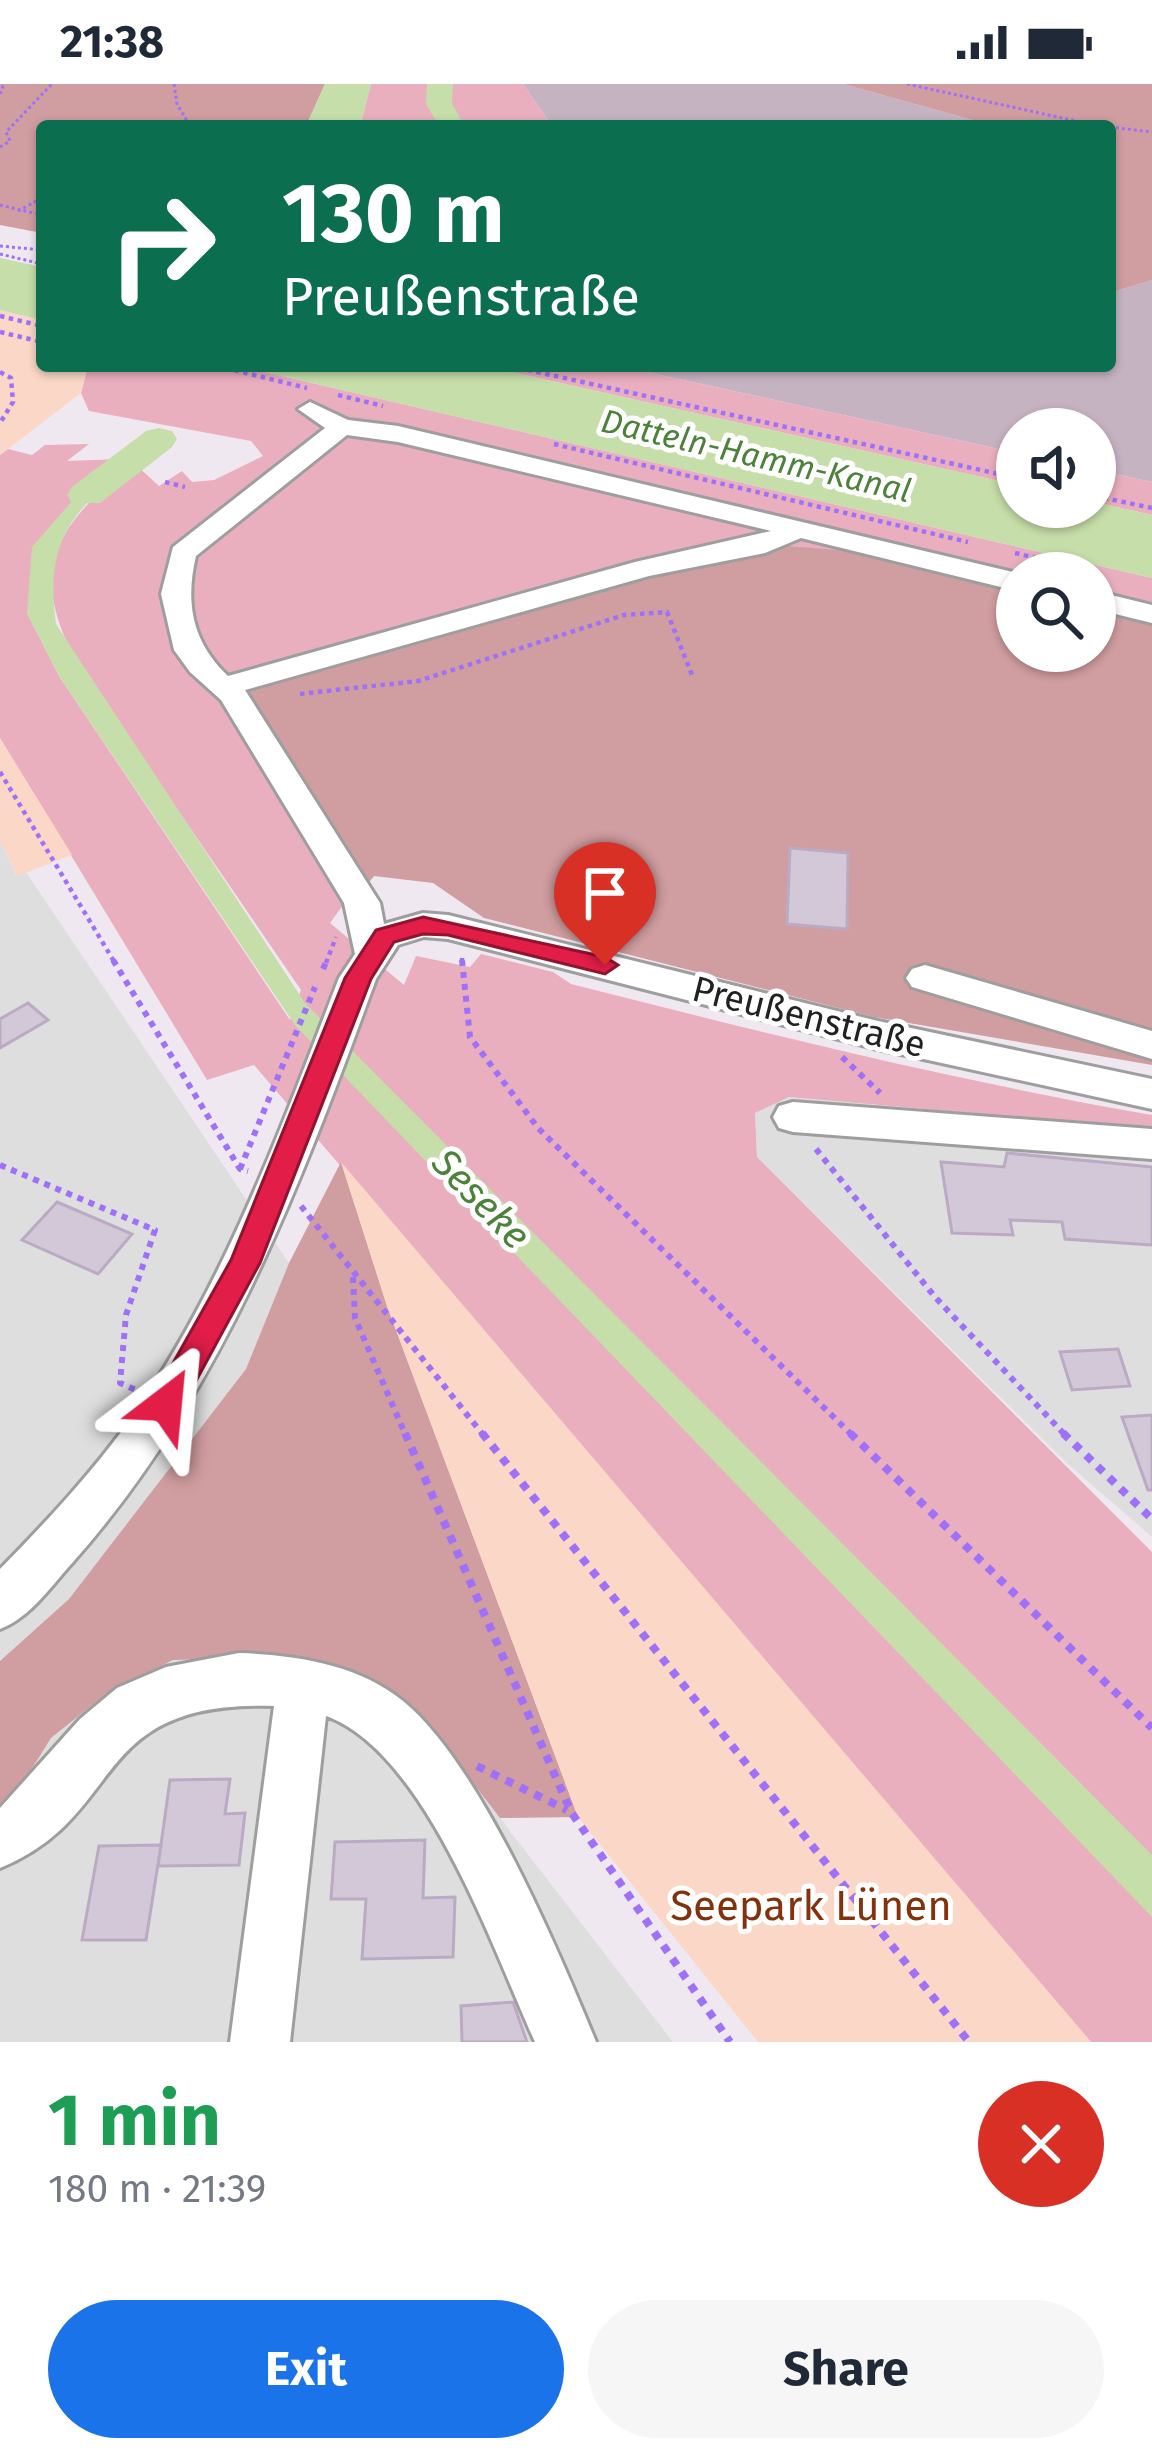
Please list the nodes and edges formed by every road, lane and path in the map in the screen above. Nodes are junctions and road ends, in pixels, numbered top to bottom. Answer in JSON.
{"nodes":[{"id":1,"x":4,"y":84,"type":"edge"},
{"id":2,"x":52,"y":84,"type":"edge"},
{"id":3,"x":174,"y":84,"type":"edge"},
{"id":4,"x":907,"y":84,"type":"edge"},
{"id":5,"x":0,"y":94,"type":"edge"},
{"id":6,"x":186,"y":120,"type":"edge"},
{"id":7,"x":1049,"y":120,"type":"edge"},
{"id":8,"x":1116,"y":128,"type":"edge"},
{"id":9,"x":1152,"y":132,"type":"edge"},
{"id":10,"x":0,"y":147,"type":"edge"},
{"id":11,"x":36,"y":201,"type":"edge"},
{"id":12,"x":0,"y":205,"type":"edge"},
{"id":13,"x":18,"y":211,"type":"junction"},
{"id":14,"x":36,"y":214,"type":"edge"},
{"id":15,"x":0,"y":246,"type":"edge"},
{"id":16,"x":36,"y":249,"type":"edge"},
{"id":17,"x":0,"y":254,"type":"edge"},
{"id":18,"x":36,"y":263,"type":"edge"},
{"id":19,"x":0,"y":316,"type":"edge"},
{"id":20,"x":36,"y":325,"type":"edge"},
{"id":21,"x":0,"y":332,"type":"edge"},
{"id":22,"x":36,"y":341,"type":"edge"},
{"id":23,"x":0,"y":372,"type":"edge"},
{"id":24,"x":237,"y":372,"type":"edge"},
{"id":25,"x":537,"y":372,"type":"edge"},
{"id":26,"x":317,"y":397,"type":"junction"},
{"id":27,"x":371,"y":403,"type":"dead end"},
{"id":28,"x":0,"y":423,"type":"edge"},
{"id":29,"x":342,"y":427,"type":"junction"},
{"id":30,"x":996,"y":473,"type":"edge"},
{"id":31,"x":165,"y":482,"type":"dead end"},
{"id":32,"x":185,"y":487,"type":"dead end"},
{"id":33,"x":1116,"y":500,"type":"edge"},
{"id":34,"x":1152,"y":508,"type":"edge"},
{"id":35,"x":798,"y":530,"type":"junction"},
{"id":36,"x":996,"y":577,"type":"edge"},
{"id":37,"x":1116,"y":606,"type":"edge"},
{"id":38,"x":1152,"y":614,"type":"edge"},
{"id":39,"x":692,"y":675,"type":"dead end"},
{"id":40,"x":229,"y":694,"type":"junction"},
{"id":41,"x":0,"y":772,"type":"edge"},
{"id":42,"x":465,"y":946,"type":"dead end"},
{"id":43,"x":361,"y":952,"type":"junction"},
{"id":44,"x":925,"y":978,"type":"dead end"},
{"id":45,"x":1152,"y":1045,"type":"edge"},
{"id":46,"x":833,"y":1049,"type":"dead end"},
{"id":47,"x":1152,"y":1094,"type":"edge"},
{"id":48,"x":793,"y":1118,"type":"joint"},
{"id":49,"x":914,"y":1126,"type":"junction"},
{"id":50,"x":1152,"y":1144,"type":"edge"},
{"id":51,"x":0,"y":1165,"type":"edge"},
{"id":52,"x":270,"y":1171,"type":"junction"},
{"id":53,"x":352,"y":1274,"type":"junction"},
{"id":54,"x":166,"y":1404,"type":"junction"},
{"id":55,"x":1152,"y":1519,"type":"edge"},
{"id":56,"x":6,"y":1589,"type":"edge"},
{"id":57,"x":303,"y":1684,"type":"junction"},
{"id":58,"x":1152,"y":1728,"type":"edge"},
{"id":59,"x":405,"y":1739,"type":"junction"},
{"id":60,"x":571,"y":1812,"type":"junction"},
{"id":61,"x":0,"y":1840,"type":"edge"},
{"id":62,"x":260,"y":2042,"type":"edge"},
{"id":63,"x":566,"y":2042,"type":"edge"},
{"id":64,"x":730,"y":2042,"type":"edge"},
{"id":65,"x":969,"y":2042,"type":"edge"}],
"edges":[{"from":1,"to":5,"type":"path"},
{"from":2,"to":10,"type":"path"},
{"from":3,"to":6,"type":"path"},
{"from":4,"to":7,"type":"path"},
{"from":8,"to":9,"type":"path"},
{"from":11,"to":13,"type":"path"},
{"from":12,"to":13,"type":"path"},
{"from":13,"to":14,"type":"path"},
{"from":15,"to":16,"type":"path"},
{"from":17,"to":18,"type":"path"},
{"from":19,"to":20,"type":"path"},
{"from":21,"to":22,"type":"path"},
{"from":23,"to":28,"type":"path"},
{"from":24,"to":26,"type":"path"},
{"from":25,"to":30,"type":"path"},
{"from":26,"to":27,"type":"path"},
{"from":26,"to":29,"type":"street"},
{"from":29,"to":35,"type":"street"},
{"from":29,"to":40,"type":"street"},
{"from":31,"to":32,"type":"path"},
{"from":33,"to":34,"type":"path"},
{"from":35,"to":36,"type":"street"},
{"from":35,"to":40,"type":"street"},
{"from":37,"to":38,"type":"street"},
{"from":39,"to":40,"type":"path"},
{"from":40,"to":43,"type":"street"},
{"from":41,"to":52,"type":"path"},
{"from":42,"to":58,"type":"path"},
{"from":43,"to":47,"type":"street","name":"Preußenstraße"},
{"from":43,"to":52,"type":"street"},
{"from":43,"to":52,"type":"path"},
{"from":44,"to":45,"type":"street","name":"Preußenstraße"},
{"from":46,"to":49,"type":"path"},
{"from":48,"to":49,"type":"street"},
{"from":48,"to":55,"type":"path"},
{"from":49,"to":50,"type":"street"},
{"from":51,"to":54,"type":"path"},
{"from":52,"to":53,"type":"path"},
{"from":52,"to":54,"type":"street"},
{"from":53,"to":60,"type":"path"},
{"from":53,"to":65,"type":"path"},
{"from":54,"to":56,"type":"street"},
{"from":57,"to":59,"type":"street"},
{"from":57,"to":61,"type":"street"},
{"from":57,"to":62,"type":"street"},
{"from":59,"to":60,"type":"path"},
{"from":59,"to":63,"type":"street"},
{"from":60,"to":64,"type":"path"}]}
